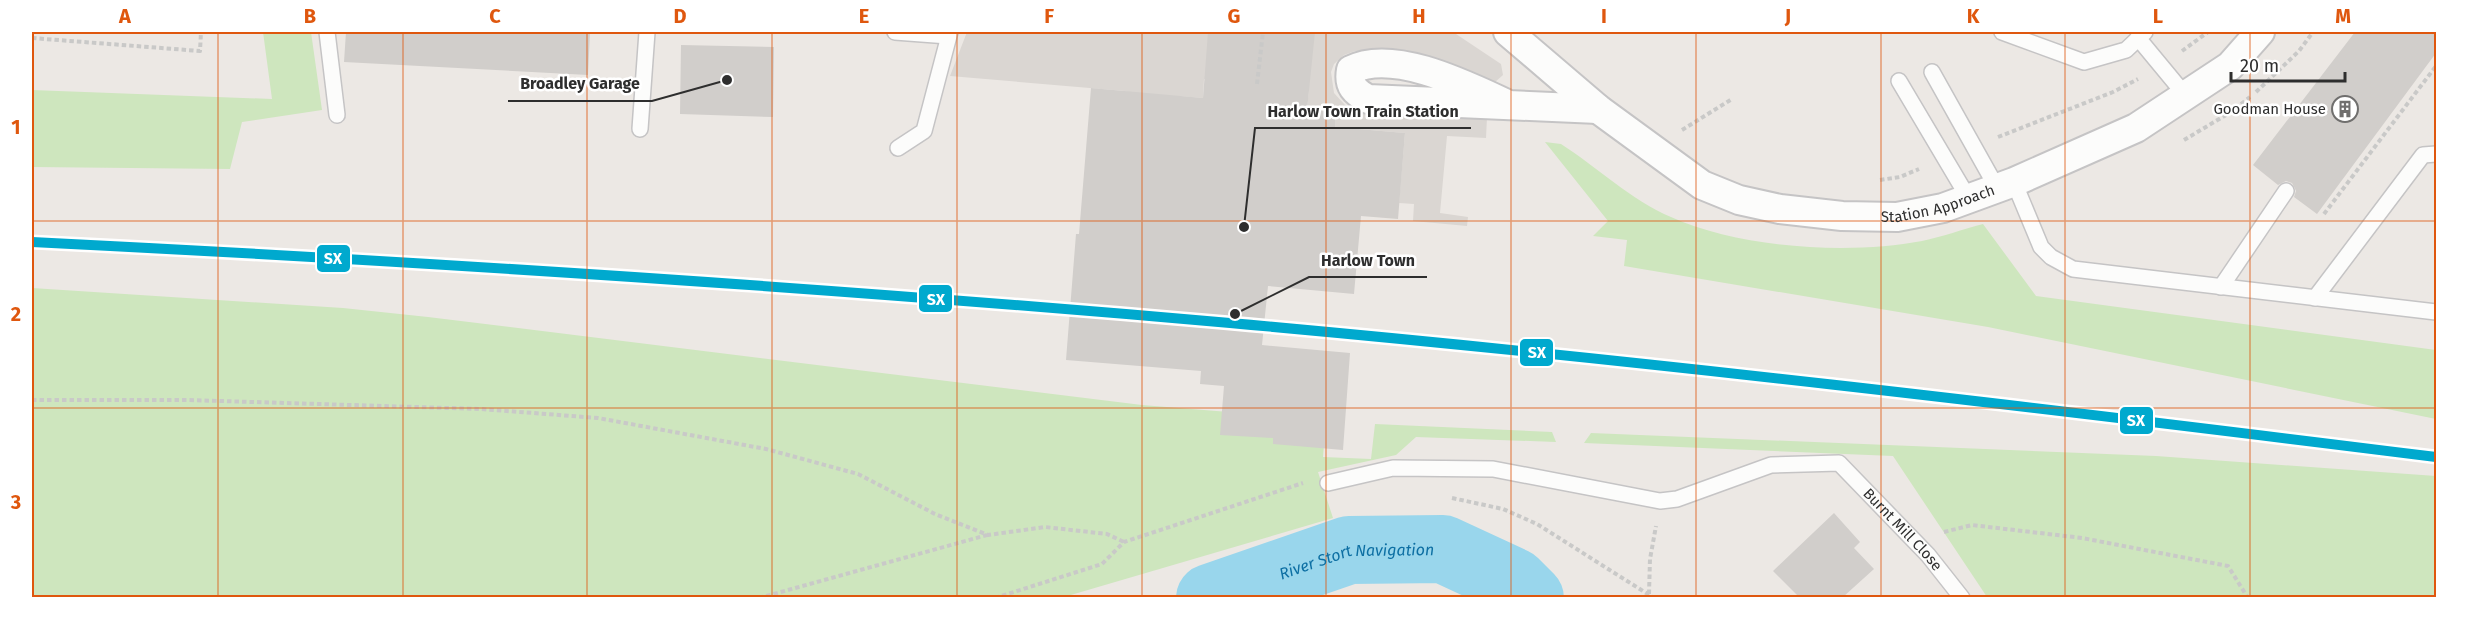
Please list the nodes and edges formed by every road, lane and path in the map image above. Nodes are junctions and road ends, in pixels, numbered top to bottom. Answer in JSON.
{"nodes":[{"id":1,"x":201,"y":32,"type":"edge"},
{"id":2,"x":327,"y":32,"type":"edge"},
{"id":3,"x":647,"y":32,"type":"edge"},
{"id":4,"x":895,"y":32,"type":"edge"},
{"id":5,"x":1263,"y":32,"type":"edge"},
{"id":6,"x":1508,"y":32,"type":"edge"},
{"id":7,"x":2002,"y":32,"type":"edge"},
{"id":8,"x":2208,"y":32,"type":"edge"},
{"id":9,"x":2260,"y":32,"type":"edge"},
{"id":10,"x":949,"y":34,"type":"edge"},
{"id":11,"x":2141,"y":35,"type":"edge"},
{"id":12,"x":32,"y":38,"type":"edge"},
{"id":13,"x":2161,"y":66,"type":"junction"},
{"id":14,"x":2436,"y":66,"type":"edge"},
{"id":15,"x":1932,"y":72,"type":"dead end"},
{"id":16,"x":1899,"y":81,"type":"dead end"},
{"id":17,"x":1257,"y":84,"type":"dead end"},
{"id":18,"x":2186,"y":96,"type":"junction"},
{"id":19,"x":1732,"y":99,"type":"dead end"},
{"id":20,"x":1507,"y":104,"type":"dead end"},
{"id":21,"x":1598,"y":109,"type":"junction"},
{"id":22,"x":337,"y":115,"type":"dead end"},
{"id":23,"x":640,"y":129,"type":"dead end"},
{"id":24,"x":1680,"y":131,"type":"dead end"},
{"id":25,"x":1974,"y":147,"type":"junction"},
{"id":26,"x":898,"y":148,"type":"dead end"},
{"id":27,"x":2436,"y":154,"type":"edge"},
{"id":28,"x":1945,"y":159,"type":"junction"},
{"id":29,"x":1869,"y":182,"type":"dead end"},
{"id":30,"x":2006,"y":185,"type":"junction"},
{"id":31,"x":2286,"y":191,"type":"dead end"},
{"id":32,"x":1969,"y":199,"type":"junction"},
{"id":33,"x":2324,"y":214,"type":"dead end"},
{"id":34,"x":2221,"y":286,"type":"junction"},
{"id":35,"x":2315,"y":298,"type":"junction"},
{"id":36,"x":2436,"y":312,"type":"edge"},
{"id":37,"x":32,"y":400,"type":"edge"},
{"id":38,"x":1328,"y":483,"type":"joint"},
{"id":39,"x":1446,"y":497,"type":"dead end"},
{"id":40,"x":1660,"y":501,"type":"junction"},
{"id":41,"x":988,"y":535,"type":"junction"},
{"id":42,"x":1912,"y":538,"type":"junction"},
{"id":43,"x":1124,"y":542,"type":"junction"},
{"id":44,"x":1649,"y":594,"type":"junction"},
{"id":45,"x":759,"y":597,"type":"edge"},
{"id":46,"x":994,"y":597,"type":"edge"},
{"id":47,"x":1654,"y":597,"type":"edge"},
{"id":48,"x":1962,"y":597,"type":"edge"},
{"id":49,"x":2248,"y":597,"type":"edge"}],
"edges":[{"from":1,"to":12,"type":"path"},
{"from":2,"to":22,"type":"lane"},
{"from":3,"to":23,"type":"lane"},
{"from":4,"to":10,"type":"lane"},
{"from":5,"to":17,"type":"path"},
{"from":6,"to":21,"type":"street","name":"Station Approach"},
{"from":7,"to":11,"type":"lane"},
{"from":8,"to":13,"type":"path"},
{"from":9,"to":18,"type":"street","name":"Station Approach"},
{"from":10,"to":26,"type":"lane"},
{"from":11,"to":13,"type":"lane"},
{"from":13,"to":18,"type":"lane"},
{"from":13,"to":25,"type":"path"},
{"from":14,"to":33,"type":"path"},
{"from":15,"to":25,"type":"lane"},
{"from":16,"to":28,"type":"lane"},
{"from":18,"to":30,"type":"street","name":"Station Approach"},
{"from":19,"to":24,"type":"path"},
{"from":20,"to":21,"type":"street"},
{"from":21,"to":32,"type":"street","name":"Station Approach"},
{"from":25,"to":30,"type":"lane"},
{"from":27,"to":35,"type":"lane"},
{"from":28,"to":29,"type":"path"},
{"from":28,"to":32,"type":"lane"},
{"from":30,"to":32,"type":"street","name":"Station Approach"},
{"from":30,"to":34,"type":"lane"},
{"from":31,"to":34,"type":"lane"},
{"from":34,"to":35,"type":"lane"},
{"from":35,"to":36,"type":"lane"},
{"from":37,"to":41,"type":"path"},
{"from":38,"to":40,"type":"lane"},
{"from":38,"to":43,"type":"path"},
{"from":39,"to":44,"type":"path"},
{"from":40,"to":42,"type":"lane","name":"Burnt Mill Close"},
{"from":40,"to":44,"type":"path"},
{"from":41,"to":43,"type":"path"},
{"from":41,"to":45,"type":"path"},
{"from":42,"to":48,"type":"lane","name":"Burnt Mill Close"},
{"from":42,"to":49,"type":"path"},
{"from":43,"to":46,"type":"path"},
{"from":44,"to":47,"type":"path"}]}
